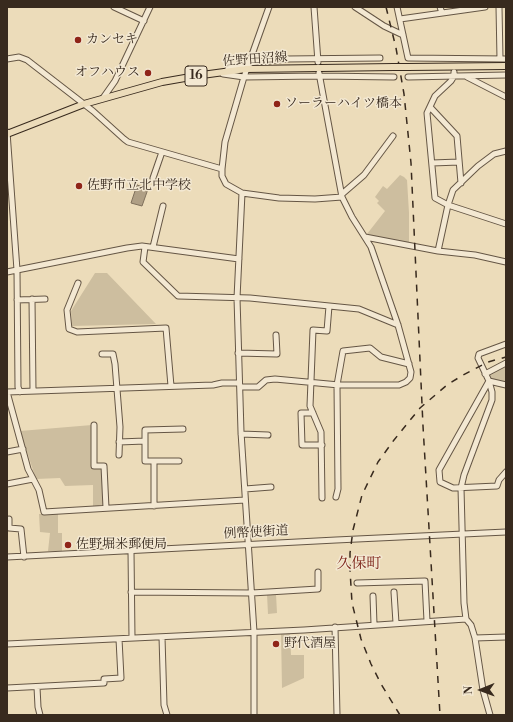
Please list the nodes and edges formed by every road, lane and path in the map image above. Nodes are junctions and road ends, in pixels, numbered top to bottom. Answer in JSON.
{"nodes":[{"id":1,"x":114,"y":7,"type":"edge"},
{"id":2,"x":150,"y":7,"type":"edge"},
{"id":3,"x":269,"y":7,"type":"edge"},
{"id":4,"x":314,"y":7,"type":"edge"},
{"id":5,"x":355,"y":7,"type":"edge"},
{"id":6,"x":397,"y":7,"type":"edge"},
{"id":7,"x":440,"y":7,"type":"edge"},
{"id":8,"x":484,"y":7,"type":"edge"},
{"id":9,"x":499,"y":7,"type":"edge"},
{"id":10,"x":442,"y":13,"type":"junction"},
{"id":11,"x":400,"y":19,"type":"junction"},
{"id":12,"x":144,"y":20,"type":"junction"},
{"id":13,"x":403,"y":34,"type":"junction"},
{"id":14,"x":7,"y":58,"type":"edge"},
{"id":15,"x":380,"y":58,"type":"dead end"},
{"id":16,"x":500,"y":59,"type":"junction"},
{"id":17,"x":506,"y":59,"type":"edge"},
{"id":18,"x":318,"y":60,"type":"junction"},
{"id":19,"x":247,"y":66,"type":"junction"},
{"id":20,"x":506,"y":66,"type":"edge"},
{"id":21,"x":218,"y":73,"type":"junction"},
{"id":22,"x":454,"y":74,"type":"junction"},
{"id":23,"x":319,"y":75,"type":"junction"},
{"id":24,"x":506,"y":75,"type":"edge"},
{"id":25,"x":466,"y":76,"type":"junction"},
{"id":26,"x":244,"y":77,"type":"junction"},
{"id":27,"x":394,"y":77,"type":"dead end"},
{"id":28,"x":408,"y":77,"type":"dead end"},
{"id":29,"x":506,"y":97,"type":"edge"},
{"id":30,"x":103,"y":98,"type":"junction"},
{"id":31,"x":84,"y":104,"type":"junction"},
{"id":32,"x":430,"y":107,"type":"junction"},
{"id":33,"x":7,"y":133,"type":"edge"},
{"id":34,"x":393,"y":136,"type":"dead end"},
{"id":35,"x":506,"y":151,"type":"edge"},
{"id":36,"x":162,"y":152,"type":"junction"},
{"id":37,"x":459,"y":162,"type":"junction"},
{"id":38,"x":432,"y":163,"type":"junction"},
{"id":39,"x":222,"y":169,"type":"junction"},
{"id":40,"x":153,"y":178,"type":"dead end"},
{"id":41,"x":461,"y":183,"type":"junction"},
{"id":42,"x":242,"y":193,"type":"junction"},
{"id":43,"x":342,"y":196,"type":"junction"},
{"id":44,"x":448,"y":205,"type":"junction"},
{"id":45,"x":163,"y":206,"type":"dead end"},
{"id":46,"x":506,"y":224,"type":"edge"},
{"id":47,"x":365,"y":238,"type":"junction"},
{"id":48,"x":145,"y":247,"type":"junction"},
{"id":49,"x":152,"y":247,"type":"junction"},
{"id":50,"x":438,"y":251,"type":"junction"},
{"id":51,"x":239,"y":259,"type":"junction"},
{"id":52,"x":506,"y":262,"type":"edge"},
{"id":53,"x":16,"y":270,"type":"junction"},
{"id":54,"x":7,"y":272,"type":"edge"},
{"id":55,"x":78,"y":283,"type":"dead end"},
{"id":56,"x":237,"y":298,"type":"junction"},
{"id":57,"x":32,"y":299,"type":"junction"},
{"id":58,"x":45,"y":299,"type":"dead end"},
{"id":59,"x":17,"y":300,"type":"junction"},
{"id":60,"x":329,"y":306,"type":"junction"},
{"id":61,"x":398,"y":325,"type":"junction"},
{"id":62,"x":276,"y":335,"type":"dead end"},
{"id":63,"x":506,"y":344,"type":"edge"},
{"id":64,"x":238,"y":353,"type":"junction"},
{"id":65,"x":102,"y":354,"type":"dead end"},
{"id":66,"x":506,"y":363,"type":"edge"},
{"id":67,"x":409,"y":364,"type":"junction"},
{"id":68,"x":485,"y":374,"type":"junction"},
{"id":69,"x":488,"y":381,"type":"junction"},
{"id":70,"x":312,"y":382,"type":"junction"},
{"id":71,"x":240,"y":384,"type":"junction"},
{"id":72,"x":337,"y":385,"type":"junction"},
{"id":73,"x":506,"y":385,"type":"edge"},
{"id":74,"x":171,"y":386,"type":"junction"},
{"id":75,"x":117,"y":389,"type":"junction"},
{"id":76,"x":33,"y":391,"type":"junction"},
{"id":77,"x":7,"y":392,"type":"edge"},
{"id":78,"x":20,"y":392,"type":"junction"},
{"id":79,"x":313,"y":413,"type":"junction"},
{"id":80,"x":94,"y":425,"type":"dead end"},
{"id":81,"x":183,"y":429,"type":"dead end"},
{"id":82,"x":241,"y":434,"type":"junction"},
{"id":83,"x":268,"y":434,"type":"dead end"},
{"id":84,"x":145,"y":441,"type":"junction"},
{"id":85,"x":119,"y":442,"type":"junction"},
{"id":86,"x":322,"y":445,"type":"junction"},
{"id":87,"x":23,"y":449,"type":"junction"},
{"id":88,"x":7,"y":452,"type":"edge"},
{"id":89,"x":119,"y":455,"type":"dead end"},
{"id":90,"x":154,"y":461,"type":"junction"},
{"id":91,"x":179,"y":461,"type":"dead end"},
{"id":92,"x":506,"y":472,"type":"edge"},
{"id":93,"x":33,"y":479,"type":"junction"},
{"id":94,"x":7,"y":484,"type":"edge"},
{"id":95,"x":271,"y":487,"type":"dead end"},
{"id":96,"x":461,"y":488,"type":"junction"},
{"id":97,"x":245,"y":489,"type":"junction"},
{"id":98,"x":336,"y":497,"type":"dead end"},
{"id":99,"x":322,"y":498,"type":"dead end"},
{"id":100,"x":245,"y":500,"type":"junction"},
{"id":101,"x":154,"y":506,"type":"junction"},
{"id":102,"x":106,"y":508,"type":"junction"},
{"id":103,"x":9,"y":519,"type":"dead end"},
{"id":104,"x":506,"y":532,"type":"edge"},
{"id":105,"x":462,"y":534,"type":"junction"},
{"id":106,"x":249,"y":545,"type":"junction"},
{"id":107,"x":130,"y":551,"type":"junction"},
{"id":108,"x":7,"y":557,"type":"edge"},
{"id":109,"x":24,"y":557,"type":"junction"},
{"id":110,"x":318,"y":572,"type":"dead end"},
{"id":111,"x":357,"y":583,"type":"dead end"},
{"id":112,"x":131,"y":592,"type":"junction"},
{"id":113,"x":394,"y":592,"type":"dead end"},
{"id":114,"x":252,"y":593,"type":"junction"},
{"id":115,"x":373,"y":596,"type":"dead end"},
{"id":116,"x":466,"y":619,"type":"junction"},
{"id":117,"x":427,"y":621,"type":"junction"},
{"id":118,"x":396,"y":623,"type":"junction"},
{"id":119,"x":374,"y":624,"type":"junction"},
{"id":120,"x":335,"y":627,"type":"junction"},
{"id":121,"x":254,"y":632,"type":"junction"},
{"id":122,"x":162,"y":637,"type":"junction"},
{"id":123,"x":506,"y":637,"type":"edge"},
{"id":124,"x":132,"y":638,"type":"junction"},
{"id":125,"x":475,"y":638,"type":"junction"},
{"id":126,"x":119,"y":639,"type":"junction"},
{"id":127,"x":7,"y":644,"type":"edge"},
{"id":128,"x":37,"y":687,"type":"junction"},
{"id":129,"x":7,"y":688,"type":"edge"},
{"id":130,"x":40,"y":715,"type":"edge"},
{"id":131,"x":167,"y":715,"type":"edge"},
{"id":132,"x":254,"y":715,"type":"edge"},
{"id":133,"x":337,"y":715,"type":"edge"},
{"id":134,"x":490,"y":715,"type":"edge"}],
"edges":[{"from":1,"to":12,"type":"street"},
{"from":2,"to":12,"type":"street"},
{"from":3,"to":19,"type":"street"},
{"from":4,"to":18,"type":"street"},
{"from":5,"to":13,"type":"street"},
{"from":6,"to":11,"type":"street"},
{"from":7,"to":10,"type":"street"},
{"from":8,"to":10,"type":"street"},
{"from":9,"to":16,"type":"street"},
{"from":10,"to":11,"type":"street"},
{"from":11,"to":13,"type":"street"},
{"from":12,"to":30,"type":"street"},
{"from":13,"to":16,"type":"street"},
{"from":14,"to":31,"type":"street"},
{"from":15,"to":18,"type":"street"},
{"from":16,"to":17,"type":"street"},
{"from":18,"to":19,"type":"street"},
{"from":19,"to":20,"type":"main road","name":"佐野田沼線","number":"16","bridge":true},
{"from":19,"to":21,"type":"main road","name":"佐野田沼線","number":"16"},
{"from":19,"to":26,"type":"street"},
{"from":21,"to":26,"type":"street"},
{"from":21,"to":30,"type":"main road","name":"佐野田沼線","number":"16"},
{"from":22,"to":25,"type":"street"},
{"from":22,"to":28,"type":"street"},
{"from":22,"to":32,"type":"street"},
{"from":23,"to":26,"type":"street"},
{"from":23,"to":27,"type":"street"},
{"from":23,"to":43,"type":"street"},
{"from":24,"to":25,"type":"street"},
{"from":25,"to":29,"type":"street"},
{"from":26,"to":39,"type":"street"},
{"from":30,"to":31,"type":"main road","name":"佐野田沼線","number":"16"},
{"from":31,"to":33,"type":"main road","name":"佐野田沼線","number":"16"},
{"from":31,"to":36,"type":"street"},
{"from":32,"to":37,"type":"street"},
{"from":32,"to":38,"type":"street"},
{"from":33,"to":53,"type":"street"},
{"from":34,"to":43,"type":"street"},
{"from":35,"to":41,"type":"street"},
{"from":36,"to":39,"type":"street"},
{"from":36,"to":40,"type":"street"},
{"from":37,"to":38,"type":"street"},
{"from":37,"to":41,"type":"street"},
{"from":38,"to":44,"type":"street"},
{"from":39,"to":42,"type":"street"},
{"from":41,"to":44,"type":"street"},
{"from":42,"to":43,"type":"street"},
{"from":42,"to":51,"type":"street"},
{"from":43,"to":47,"type":"street"},
{"from":44,"to":46,"type":"street"},
{"from":44,"to":50,"type":"street"},
{"from":45,"to":49,"type":"street"},
{"from":47,"to":50,"type":"street"},
{"from":47,"to":61,"type":"street"},
{"from":48,"to":49,"type":"street"},
{"from":48,"to":53,"type":"street"},
{"from":48,"to":56,"type":"street"},
{"from":49,"to":51,"type":"street"},
{"from":50,"to":52,"type":"street"},
{"from":51,"to":56,"type":"street"},
{"from":53,"to":54,"type":"street"},
{"from":53,"to":59,"type":"street"},
{"from":55,"to":74,"type":"street"},
{"from":56,"to":60,"type":"street"},
{"from":56,"to":64,"type":"street"},
{"from":57,"to":58,"type":"street"},
{"from":57,"to":59,"type":"street"},
{"from":57,"to":76,"type":"street"},
{"from":59,"to":78,"type":"street"},
{"from":60,"to":61,"type":"street"},
{"from":60,"to":70,"type":"street"},
{"from":61,"to":67,"type":"street"},
{"from":62,"to":64,"type":"street"},
{"from":63,"to":68,"type":"street"},
{"from":64,"to":71,"type":"street"},
{"from":65,"to":75,"type":"street"},
{"from":66,"to":68,"type":"street"},
{"from":67,"to":72,"type":"street"},
{"from":67,"to":72,"type":"street"},
{"from":68,"to":69,"type":"street"},
{"from":69,"to":73,"type":"street"},
{"from":69,"to":96,"type":"street"},
{"from":69,"to":96,"type":"street"},
{"from":70,"to":71,"type":"street"},
{"from":70,"to":72,"type":"street"},
{"from":70,"to":79,"type":"street"},
{"from":71,"to":74,"type":"street"},
{"from":71,"to":82,"type":"street"},
{"from":72,"to":98,"type":"street"},
{"from":74,"to":75,"type":"street"},
{"from":75,"to":76,"type":"street"},
{"from":75,"to":85,"type":"street"},
{"from":76,"to":78,"type":"street"},
{"from":77,"to":78,"type":"street"},
{"from":77,"to":87,"type":"street"},
{"from":79,"to":86,"type":"street"},
{"from":79,"to":86,"type":"street"},
{"from":80,"to":102,"type":"street"},
{"from":81,"to":84,"type":"street"},
{"from":82,"to":83,"type":"street"},
{"from":82,"to":97,"type":"street"},
{"from":84,"to":85,"type":"street"},
{"from":84,"to":90,"type":"street"},
{"from":85,"to":89,"type":"street"},
{"from":86,"to":99,"type":"street"},
{"from":87,"to":88,"type":"street"},
{"from":87,"to":93,"type":"street"},
{"from":90,"to":91,"type":"street"},
{"from":90,"to":101,"type":"street"},
{"from":92,"to":96,"type":"street"},
{"from":93,"to":94,"type":"street"},
{"from":93,"to":102,"type":"street"},
{"from":95,"to":97,"type":"street"},
{"from":96,"to":105,"type":"street"},
{"from":97,"to":100,"type":"street"},
{"from":100,"to":101,"type":"street"},
{"from":100,"to":106,"type":"street"},
{"from":101,"to":102,"type":"street"},
{"from":103,"to":109,"type":"street"},
{"from":104,"to":105,"type":"street","name":"例幣使街道"},
{"from":105,"to":106,"type":"street","name":"例幣使街道"},
{"from":105,"to":116,"type":"street"},
{"from":106,"to":107,"type":"street","name":"例幣使街道"},
{"from":106,"to":114,"type":"street"},
{"from":107,"to":109,"type":"street","name":"例幣使街道"},
{"from":107,"to":112,"type":"street"},
{"from":108,"to":109,"type":"street","name":"例幣使街道"},
{"from":110,"to":114,"type":"street"},
{"from":111,"to":117,"type":"street"},
{"from":112,"to":114,"type":"street"},
{"from":112,"to":124,"type":"street"},
{"from":113,"to":118,"type":"street"},
{"from":114,"to":121,"type":"street"},
{"from":115,"to":119,"type":"street"},
{"from":116,"to":117,"type":"street"},
{"from":116,"to":125,"type":"street"},
{"from":117,"to":118,"type":"street"},
{"from":118,"to":119,"type":"street"},
{"from":119,"to":120,"type":"street"},
{"from":120,"to":121,"type":"street"},
{"from":120,"to":133,"type":"street"},
{"from":121,"to":122,"type":"street"},
{"from":121,"to":132,"type":"street"},
{"from":122,"to":124,"type":"street"},
{"from":122,"to":131,"type":"street"},
{"from":123,"to":125,"type":"street"},
{"from":124,"to":126,"type":"street"},
{"from":125,"to":134,"type":"street"},
{"from":126,"to":127,"type":"street"},
{"from":126,"to":128,"type":"street"},
{"from":128,"to":129,"type":"street"},
{"from":128,"to":130,"type":"street"}]}
